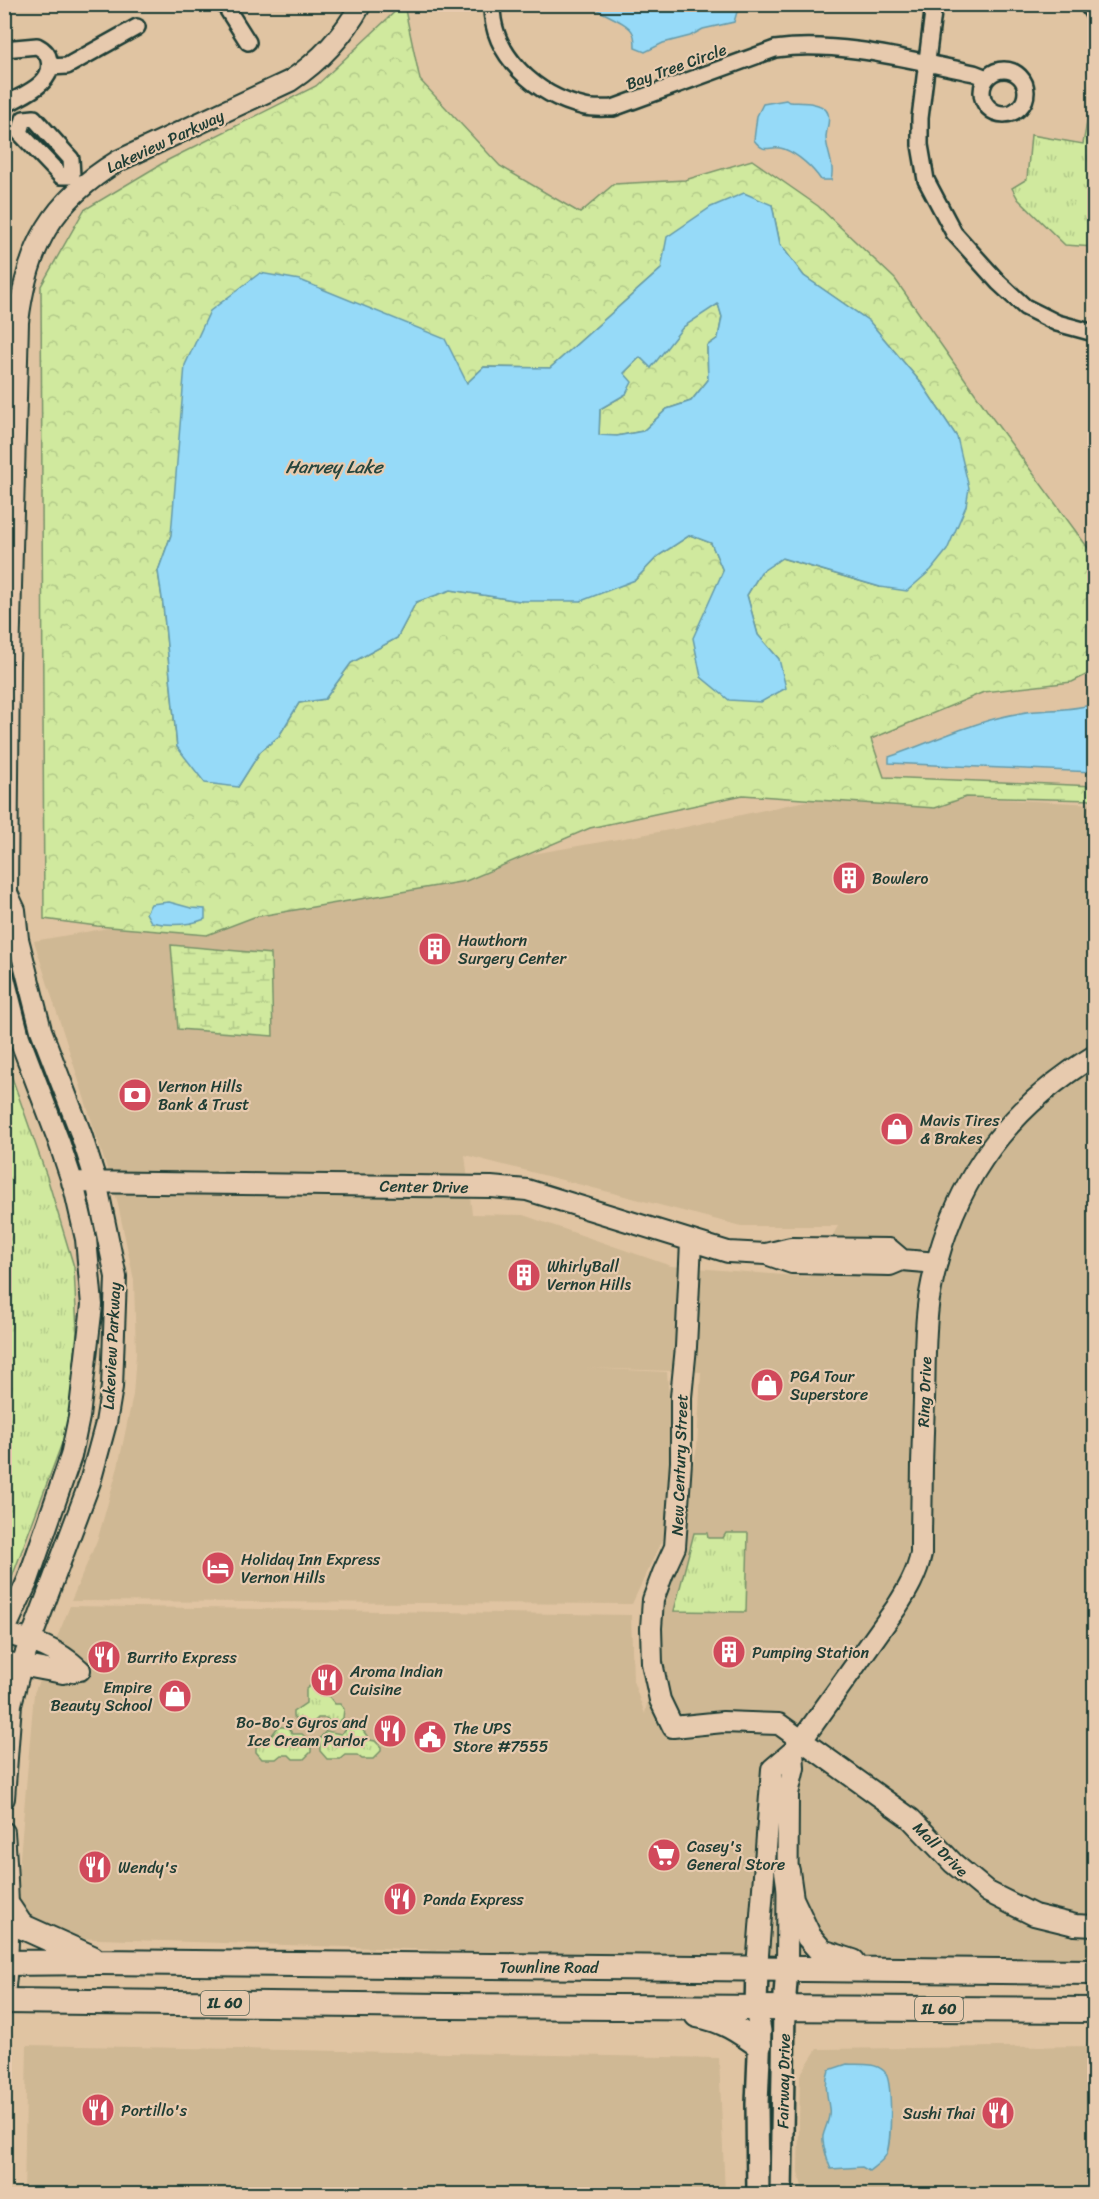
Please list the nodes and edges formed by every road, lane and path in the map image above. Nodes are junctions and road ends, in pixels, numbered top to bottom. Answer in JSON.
{"nodes":[{"id":1,"x":224,"y":4,"type":"edge"},
{"id":2,"x":361,"y":4,"type":"edge"},
{"id":3,"x":492,"y":4,"type":"edge"},
{"id":4,"x":934,"y":4,"type":"edge"},
{"id":5,"x":1087,"y":4,"type":"edge"},
{"id":6,"x":1095,"y":15,"type":"edge"},
{"id":7,"x":137,"y":27,"type":"dead end"},
{"id":8,"x":248,"y":42,"type":"dead end"},
{"id":9,"x":4,"y":49,"type":"edge"},
{"id":10,"x":926,"y":63,"type":"junction"},
{"id":11,"x":50,"y":67,"type":"junction"},
{"id":12,"x":987,"y":78,"type":"dead end"},
{"id":13,"x":7,"y":100,"type":"edge"},
{"id":14,"x":78,"y":181,"type":"junction"},
{"id":15,"x":1095,"y":333,"type":"edge"},
{"id":16,"x":10,"y":414,"type":"edge"},
{"id":17,"x":7,"y":662,"type":"edge"},
{"id":18,"x":6,"y":897,"type":"edge"},
{"id":19,"x":4,"y":978,"type":"edge"},
{"id":20,"x":1095,"y":1056,"type":"edge"},
{"id":21,"x":96,"y":1181,"type":"junction"},
{"id":22,"x":72,"y":1182,"type":"junction"},
{"id":23,"x":691,"y":1242,"type":"junction"},
{"id":24,"x":937,"y":1263,"type":"junction"},
{"id":25,"x":4,"y":1633,"type":"edge"},
{"id":26,"x":31,"y":1641,"type":"junction"},
{"id":27,"x":13,"y":1664,"type":"edge"},
{"id":28,"x":797,"y":1745,"type":"junction"},
{"id":29,"x":4,"y":1798,"type":"edge"},
{"id":30,"x":4,"y":1832,"type":"edge"},
{"id":31,"x":787,"y":1871,"type":"junction"},
{"id":32,"x":9,"y":1908,"type":"junction"},
{"id":33,"x":1095,"y":1926,"type":"edge"},
{"id":34,"x":6,"y":1962,"type":"edge"},
{"id":35,"x":99,"y":1962,"type":"junction"},
{"id":36,"x":757,"y":1968,"type":"junction"},
{"id":37,"x":787,"y":1968,"type":"junction"},
{"id":38,"x":872,"y":1968,"type":"junction"},
{"id":39,"x":1095,"y":1972,"type":"edge"},
{"id":40,"x":4,"y":1995,"type":"edge"},
{"id":41,"x":4,"y":2001,"type":"edge"},
{"id":42,"x":659,"y":2007,"type":"junction"},
{"id":43,"x":756,"y":2008,"type":"junction"},
{"id":44,"x":784,"y":2008,"type":"junction"},
{"id":45,"x":1095,"y":2010,"type":"edge"},
{"id":46,"x":759,"y":2045,"type":"junction"},
{"id":47,"x":758,"y":2194,"type":"edge"},
{"id":48,"x":781,"y":2194,"type":"edge"}],
"edges":[{"from":1,"to":8,"type":"street"},
{"from":2,"to":14,"type":"street","name":"Lakeview Parkway"},
{"from":3,"to":10,"type":"street","name":"Bay Tree Circle"},
{"from":4,"to":10,"type":"street"},
{"from":5,"to":6,"type":"street"},
{"from":7,"to":11,"type":"street"},
{"from":9,"to":11,"type":"street"},
{"from":10,"to":12,"type":"street","name":"Bay Tree Circle"},
{"from":10,"to":15,"type":"street"},
{"from":11,"to":13,"type":"street"},
{"from":13,"to":14,"type":"street"},
{"from":14,"to":16,"type":"street","name":"Lakeview Parkway"},
{"from":16,"to":17,"type":"street","name":"Lakeview Parkway"},
{"from":17,"to":18,"type":"street","name":"Lakeview Parkway"},
{"from":18,"to":21,"type":"street","name":"Lakeview Parkway"},
{"from":19,"to":22,"type":"street","name":"Lakeview Parkway"},
{"from":20,"to":24,"type":"street","name":"Ring Drive"},
{"from":21,"to":22,"type":"street","name":"Center Drive"},
{"from":21,"to":23,"type":"street","name":"Center Drive"},
{"from":21,"to":26,"type":"street","name":"Lakeview Parkway"},
{"from":22,"to":25,"type":"street","name":"Lakeview Parkway"},
{"from":23,"to":24,"type":"street","name":"Center Drive"},
{"from":23,"to":28,"type":"street","name":"New Century Street"},
{"from":24,"to":28,"type":"street","name":"Ring Drive"},
{"from":25,"to":26,"type":"street"},
{"from":26,"to":27,"type":"street","name":"Lakeview Parkway"},
{"from":26,"to":27,"type":"street"},
{"from":27,"to":29,"type":"street","name":"Lakeview Parkway"},
{"from":28,"to":31,"type":"street"},
{"from":28,"to":33,"type":"street","name":"Mall Drive"},
{"from":28,"to":36,"type":"street","name":"Ring Drive"},
{"from":30,"to":32,"type":"street"},
{"from":31,"to":37,"type":"street"},
{"from":31,"to":38,"type":"main road"},
{"from":32,"to":34,"type":"street"},
{"from":32,"to":35,"type":"main road"},
{"from":34,"to":35,"type":"main road","name":"Townline Road"},
{"from":34,"to":40,"type":"street"},
{"from":35,"to":36,"type":"main road","name":"Townline Road"},
{"from":36,"to":37,"type":"main road","name":"Townline Road"},
{"from":36,"to":43,"type":"main road","name":"Fairway Drive"},
{"from":37,"to":38,"type":"main road","name":"Townline Road"},
{"from":37,"to":44,"type":"main road","name":"Fairway Drive"},
{"from":38,"to":39,"type":"main road","name":"Townline Road"},
{"from":41,"to":42,"type":"main road","number":"IL 60"},
{"from":42,"to":43,"type":"main road","number":"IL 60"},
{"from":42,"to":46,"type":"main road"},
{"from":43,"to":44,"type":"main road","number":"IL 60"},
{"from":43,"to":46,"type":"main road","name":"Fairway Drive"},
{"from":44,"to":45,"type":"main road","number":"IL 60"},
{"from":44,"to":48,"type":"main road","name":"Fairway Drive"},
{"from":46,"to":47,"type":"main road","name":"Fairway Drive"}]}
